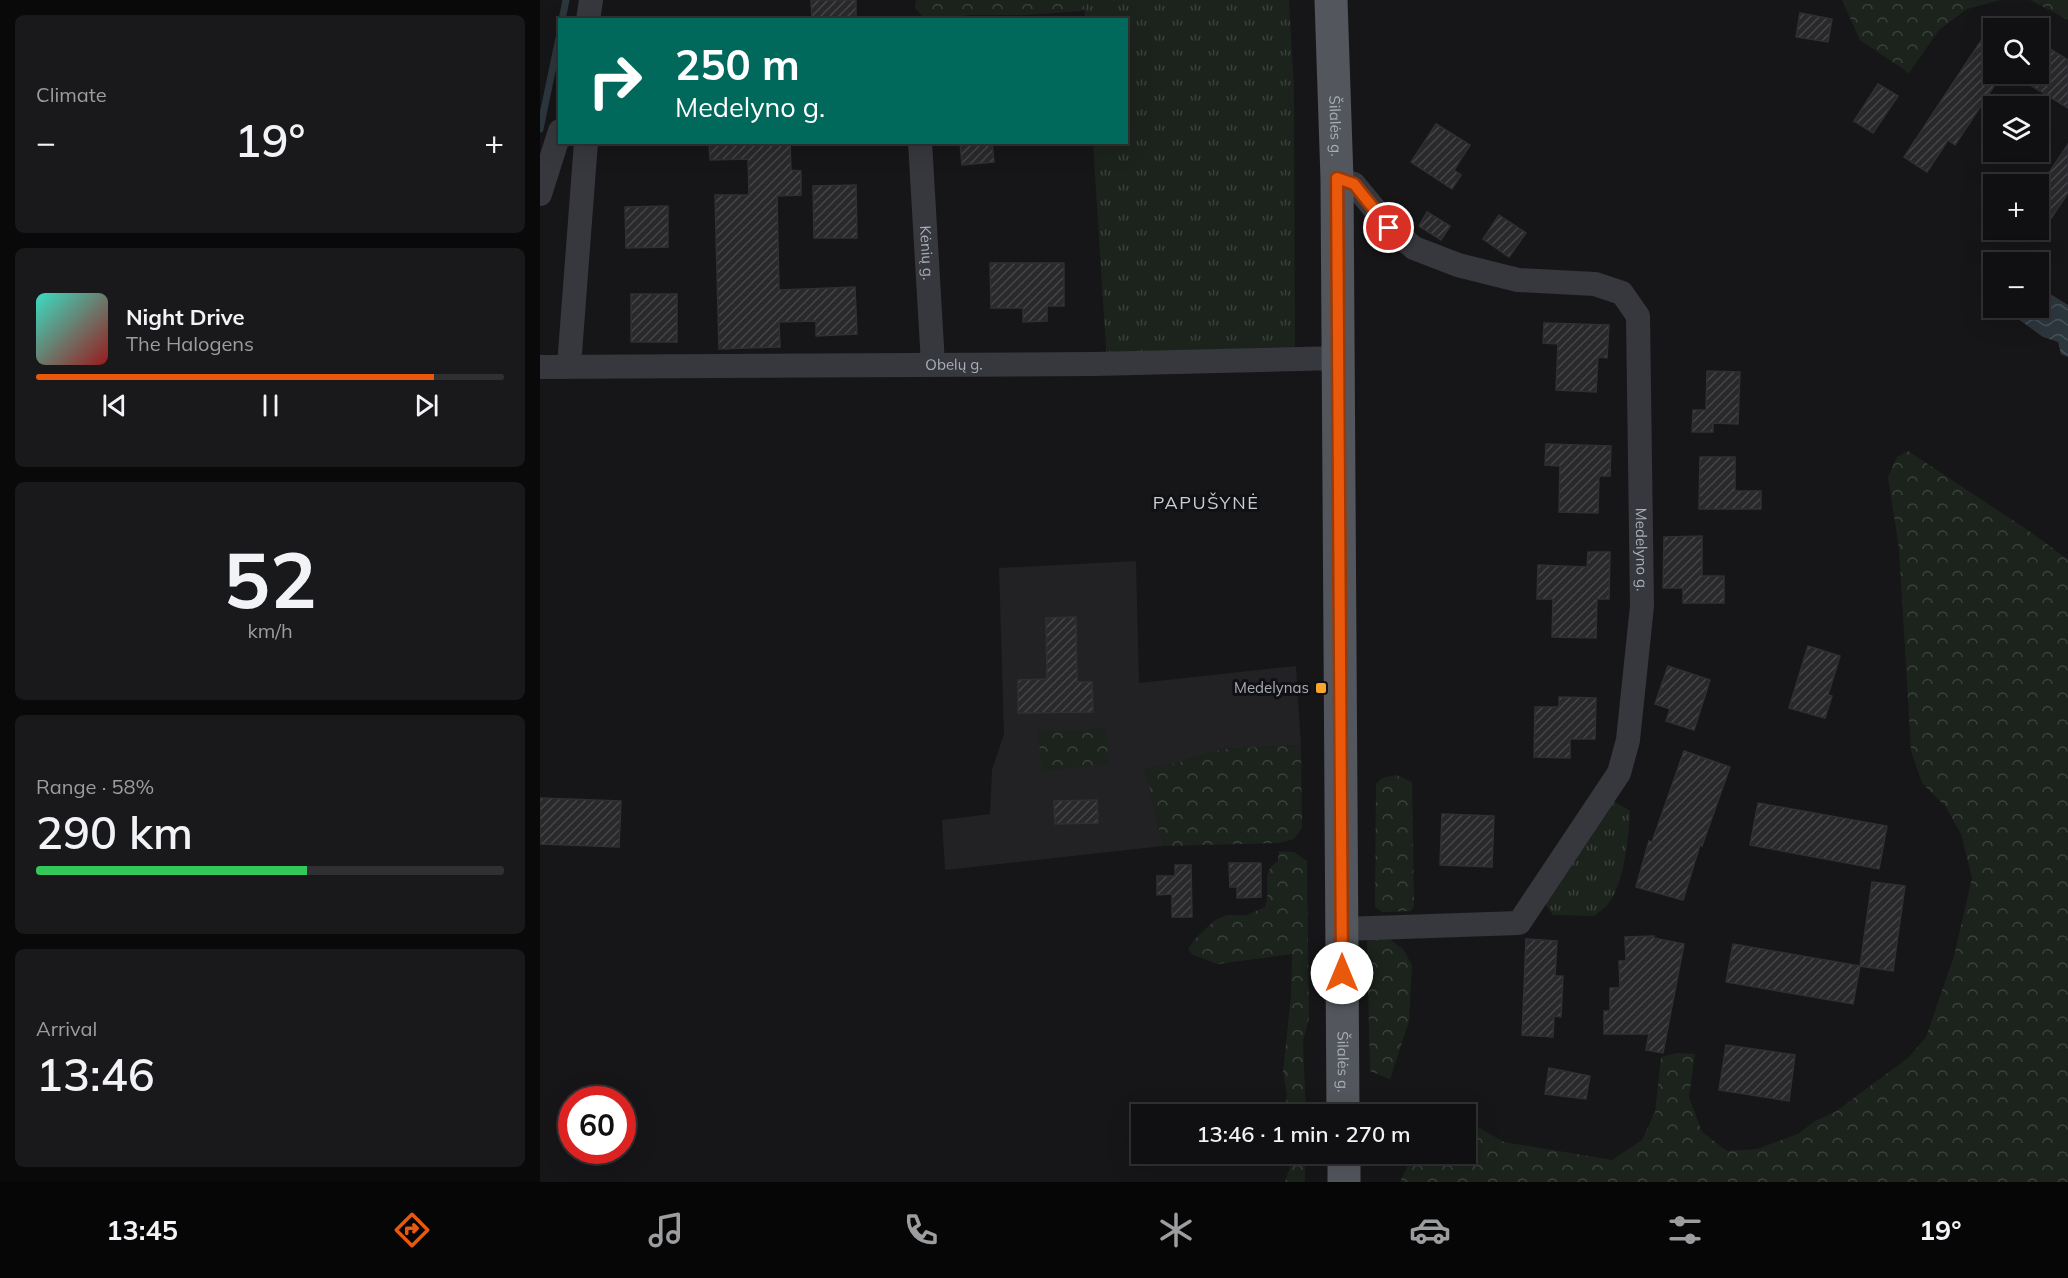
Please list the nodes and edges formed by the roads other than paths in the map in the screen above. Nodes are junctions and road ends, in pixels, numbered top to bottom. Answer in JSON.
{"nodes":[{"id":1,"x":591,"y":0,"type":"edge"},
{"id":2,"x":1331,"y":0,"type":"edge"},
{"id":3,"x":588,"y":18,"type":"edge"},
{"id":4,"x":558,"y":137,"type":"edge"},
{"id":5,"x":586,"y":144,"type":"edge"},
{"id":6,"x":920,"y":144,"type":"edge"},
{"id":7,"x":1337,"y":178,"type":"junction"},
{"id":8,"x":540,"y":194,"type":"edge"},
{"id":9,"x":1339,"y":358,"type":"junction"},
{"id":10,"x":933,"y":364,"type":"junction"},
{"id":11,"x":569,"y":366,"type":"junction"},
{"id":12,"x":540,"y":367,"type":"edge"},
{"id":13,"x":1342,"y":929,"type":"junction"},
{"id":14,"x":1343,"y":1104,"type":"edge"},
{"id":15,"x":1344,"y":1164,"type":"edge"},
{"id":16,"x":1344,"y":1182,"type":"edge"}],
"edges":[{"from":1,"to":3,"type":"street"},
{"from":2,"to":7,"type":"main road","name":"Šilalės g."},
{"from":4,"to":8,"type":"street"},
{"from":5,"to":11,"type":"street"},
{"from":6,"to":10,"type":"street","name":"Kėnių g."},
{"from":7,"to":9,"type":"main road","name":"Šilalės g."},
{"from":7,"to":13,"type":"street","name":"Medelyno g."},
{"from":9,"to":10,"type":"street","name":"Obelų g."},
{"from":9,"to":13,"type":"main road","name":"Šilalės g."},
{"from":10,"to":11,"type":"street","name":"Obelų g."},
{"from":11,"to":12,"type":"street","name":"Obelų g."},
{"from":13,"to":14,"type":"main road","name":"Šilalės g."},
{"from":15,"to":16,"type":"main road"}]}
